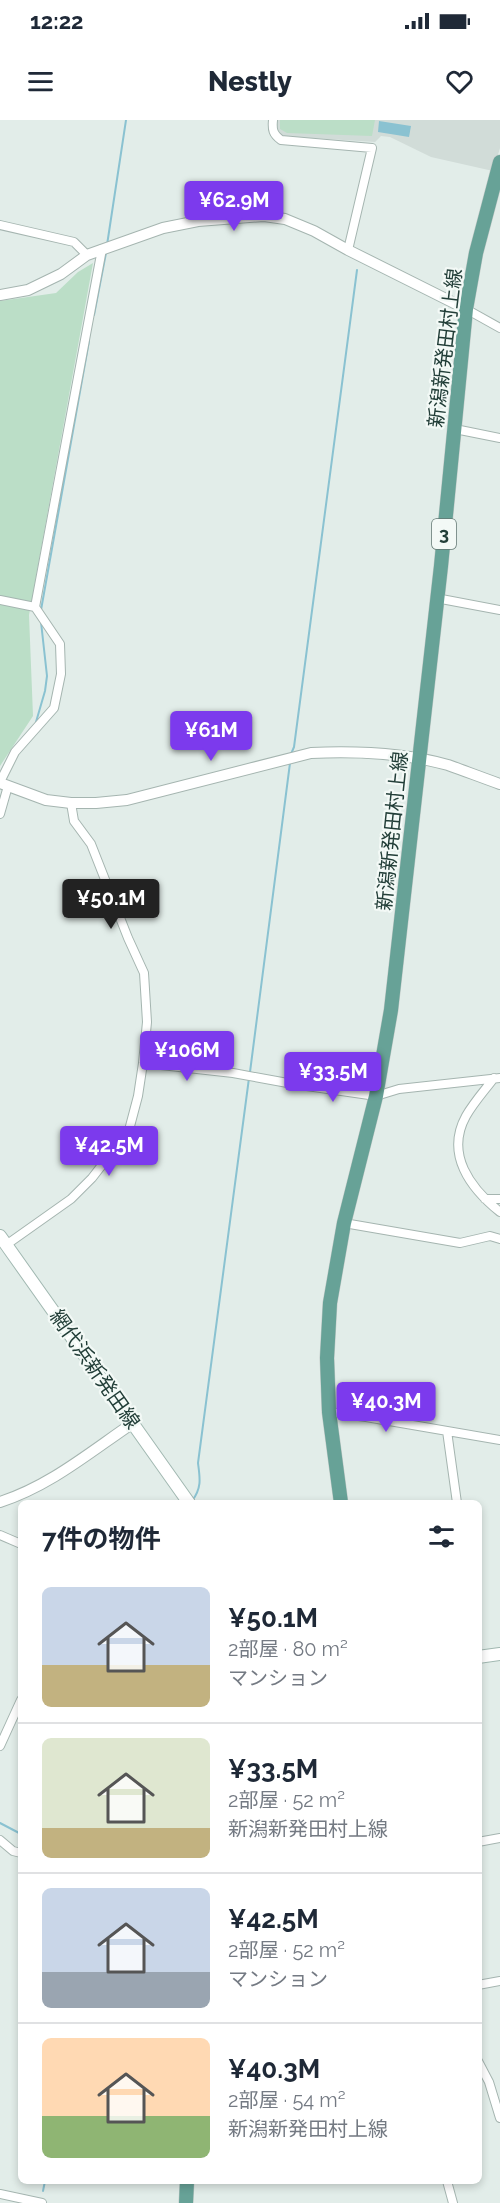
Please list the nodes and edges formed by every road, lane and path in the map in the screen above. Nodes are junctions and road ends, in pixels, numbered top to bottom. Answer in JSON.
{"nodes":[{"id":1,"x":273,"y":120,"type":"edge"},
{"id":2,"x":500,"y":162,"type":"edge"},
{"id":3,"x":0,"y":225,"type":"edge"},
{"id":4,"x":102,"y":249,"type":"junction"},
{"id":5,"x":348,"y":250,"type":"junction"},
{"id":6,"x":87,"y":255,"type":"junction"},
{"id":7,"x":0,"y":296,"type":"edge"},
{"id":8,"x":466,"y":309,"type":"junction"},
{"id":9,"x":500,"y":328,"type":"edge"},
{"id":10,"x":455,"y":429,"type":"junction"},
{"id":11,"x":500,"y":438,"type":"edge"},
{"id":12,"x":436,"y":598,"type":"junction"},
{"id":13,"x":0,"y":600,"type":"edge"},
{"id":14,"x":35,"y":607,"type":"junction"},
{"id":15,"x":500,"y":610,"type":"edge"},
{"id":16,"x":419,"y":759,"type":"junction"},
{"id":17,"x":3,"y":784,"type":"edge"},
{"id":18,"x":500,"y":784,"type":"edge"},
{"id":19,"x":71,"y":803,"type":"junction"},
{"id":20,"x":0,"y":814,"type":"edge"},
{"id":21,"x":143,"y":1063,"type":"junction"},
{"id":22,"x":497,"y":1078,"type":"edge"},
{"id":23,"x":376,"y":1096,"type":"junction"},
{"id":24,"x":485,"y":1199,"type":"junction"},
{"id":25,"x":500,"y":1199,"type":"edge"},
{"id":26,"x":500,"y":1212,"type":"edge"},
{"id":27,"x":344,"y":1222,"type":"junction"},
{"id":28,"x":500,"y":1239,"type":"edge"},
{"id":29,"x":3,"y":1240,"type":"edge"},
{"id":30,"x":329,"y":1412,"type":"junction"},
{"id":31,"x":132,"y":1423,"type":"junction"},
{"id":32,"x":447,"y":1431,"type":"junction"},
{"id":33,"x":500,"y":1440,"type":"edge"},
{"id":34,"x":187,"y":1500,"type":"edge"},
{"id":35,"x":341,"y":1500,"type":"edge"},
{"id":36,"x":457,"y":1500,"type":"edge"},
{"id":37,"x":0,"y":1502,"type":"edge"},
{"id":38,"x":0,"y":1535,"type":"edge"},
{"id":39,"x":18,"y":1543,"type":"edge"},
{"id":40,"x":500,"y":1654,"type":"edge"},
{"id":41,"x":482,"y":1656,"type":"edge"},
{"id":42,"x":18,"y":1707,"type":"edge"},
{"id":43,"x":0,"y":1746,"type":"edge"},
{"id":44,"x":500,"y":1838,"type":"edge"},
{"id":45,"x":0,"y":1840,"type":"edge"},
{"id":46,"x":482,"y":1841,"type":"edge"},
{"id":47,"x":18,"y":1852,"type":"edge"},
{"id":48,"x":500,"y":1981,"type":"edge"},
{"id":49,"x":482,"y":1984,"type":"edge"},
{"id":50,"x":482,"y":2069,"type":"edge"},
{"id":51,"x":500,"y":2118,"type":"edge"},
{"id":52,"x":187,"y":2184,"type":"edge"},
{"id":53,"x":448,"y":2184,"type":"edge"},
{"id":54,"x":0,"y":2194,"type":"edge"},
{"id":55,"x":42,"y":2203,"type":"edge"},
{"id":56,"x":186,"y":2203,"type":"edge"},
{"id":57,"x":453,"y":2203,"type":"edge"}],
"edges":[{"from":1,"to":5,"type":"street"},
{"from":2,"to":8,"type":"main road","name":"新潟新発田村上線","number":"3"},
{"from":3,"to":6,"type":"street"},
{"from":4,"to":5,"type":"street"},
{"from":4,"to":6,"type":"street"},
{"from":4,"to":14,"type":"street"},
{"from":5,"to":8,"type":"street"},
{"from":6,"to":7,"type":"street"},
{"from":8,"to":9,"type":"street"},
{"from":8,"to":10,"type":"main road","name":"新潟新発田村上線","number":"3"},
{"from":10,"to":11,"type":"street"},
{"from":10,"to":12,"type":"main road","name":"新潟新発田村上線","number":"3"},
{"from":12,"to":15,"type":"street"},
{"from":12,"to":16,"type":"main road","name":"新潟新発田村上線","number":"3"},
{"from":13,"to":14,"type":"street"},
{"from":14,"to":17,"type":"street"},
{"from":16,"to":18,"type":"street"},
{"from":16,"to":19,"type":"street"},
{"from":16,"to":23,"type":"main road","name":"新潟新発田村上線","number":"3"},
{"from":17,"to":19,"type":"street"},
{"from":17,"to":20,"type":"street"},
{"from":19,"to":21,"type":"street"},
{"from":21,"to":23,"type":"street"},
{"from":21,"to":29,"type":"street"},
{"from":22,"to":23,"type":"street"},
{"from":22,"to":24,"type":"street"},
{"from":23,"to":27,"type":"main road","name":"新潟新発田村上線","number":"3"},
{"from":24,"to":25,"type":"street"},
{"from":24,"to":26,"type":"street"},
{"from":27,"to":28,"type":"street"},
{"from":27,"to":30,"type":"main road","name":"新潟新発田村上線","number":"3"},
{"from":29,"to":31,"type":"main road","name":"網代浜新発田線"},
{"from":30,"to":32,"type":"street"},
{"from":30,"to":35,"type":"main road","name":"新潟新発田村上線","number":"3"},
{"from":31,"to":34,"type":"main road","name":"網代浜新発田線"},
{"from":31,"to":37,"type":"street"},
{"from":32,"to":33,"type":"street"},
{"from":32,"to":36,"type":"street"},
{"from":38,"to":39,"type":"street"},
{"from":40,"to":41,"type":"main road"},
{"from":42,"to":43,"type":"street"},
{"from":44,"to":46,"type":"street"},
{"from":45,"to":47,"type":"street"},
{"from":48,"to":49,"type":"street"},
{"from":50,"to":51,"type":"street"},
{"from":52,"to":56,"type":"main road"},
{"from":53,"to":57,"type":"street"},
{"from":54,"to":55,"type":"street"}]}
